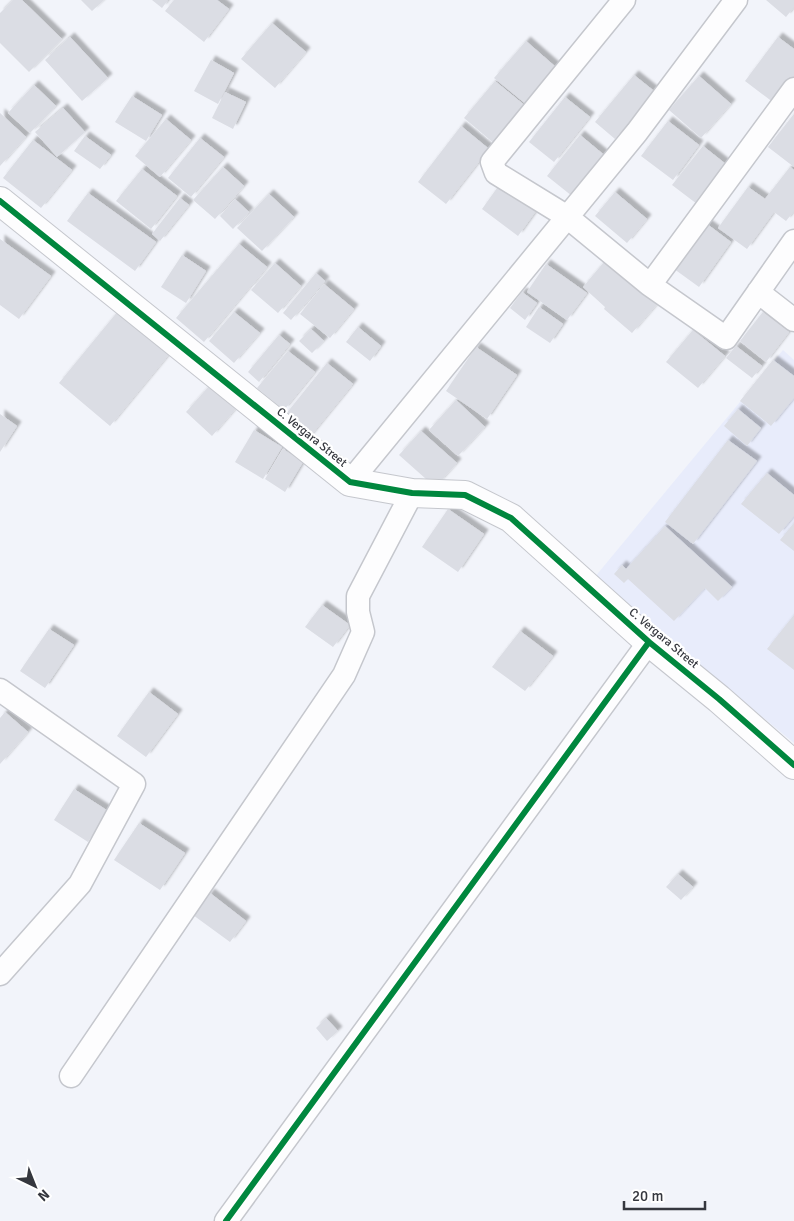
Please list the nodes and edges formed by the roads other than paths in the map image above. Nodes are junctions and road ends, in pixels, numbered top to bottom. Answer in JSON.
{"nodes":[{"id":1,"x":624,"y":0,"type":"edge"},
{"id":2,"x":736,"y":0,"type":"edge"},
{"id":3,"x":794,"y":89,"type":"edge"},
{"id":4,"x":0,"y":200,"type":"edge"},
{"id":5,"x":566,"y":216,"type":"junction"},
{"id":6,"x":794,"y":241,"type":"edge"},
{"id":7,"x":650,"y":285,"type":"junction"},
{"id":8,"x":758,"y":292,"type":"junction"},
{"id":9,"x":794,"y":320,"type":"edge"},
{"id":10,"x":350,"y":482,"type":"junction"},
{"id":11,"x":412,"y":493,"type":"junction"},
{"id":12,"x":648,"y":642,"type":"junction"},
{"id":13,"x":0,"y":690,"type":"edge"},
{"id":14,"x":794,"y":766,"type":"edge"},
{"id":15,"x":0,"y":974,"type":"edge"},
{"id":16,"x":70,"y":1076,"type":"dead end"},
{"id":17,"x":226,"y":1221,"type":"edge"}],
"edges":[{"from":1,"to":5,"type":"street"},
{"from":2,"to":5,"type":"street"},
{"from":3,"to":7,"type":"street"},
{"from":4,"to":10,"type":"street","name":"C. Vergara Street"},
{"from":5,"to":7,"type":"street"},
{"from":5,"to":10,"type":"street"},
{"from":6,"to":8,"type":"street"},
{"from":7,"to":8,"type":"street"},
{"from":8,"to":9,"type":"street"},
{"from":10,"to":11,"type":"street","name":"C. Vergara Street"},
{"from":11,"to":12,"type":"street","name":"C. Vergara Street"},
{"from":11,"to":16,"type":"street"},
{"from":12,"to":14,"type":"street","name":"C. Vergara Street"},
{"from":12,"to":17,"type":"street"},
{"from":13,"to":15,"type":"street"}]}
